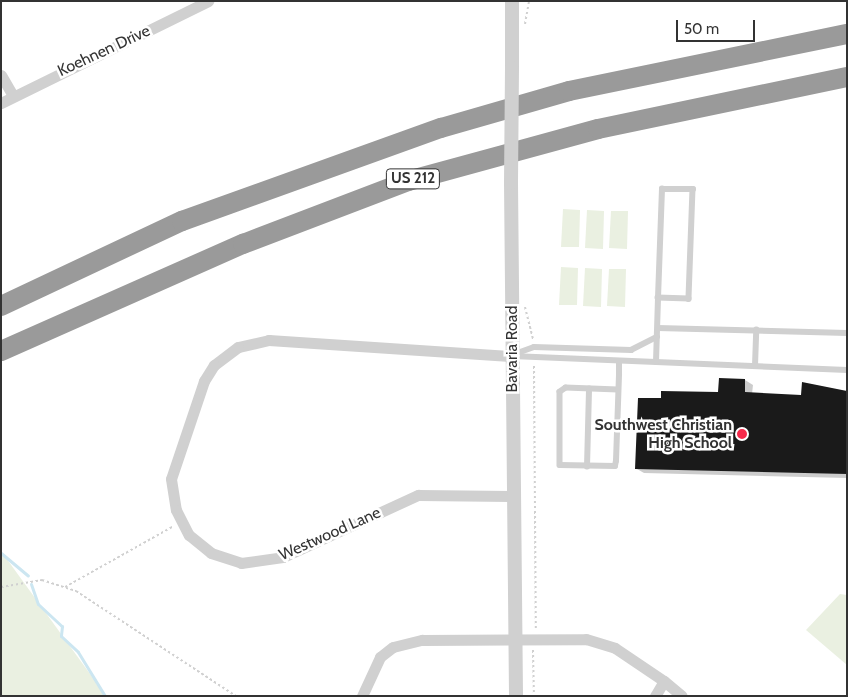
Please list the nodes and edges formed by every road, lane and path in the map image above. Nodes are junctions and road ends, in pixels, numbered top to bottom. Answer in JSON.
{"nodes":[{"id":1,"x":208,"y":1,"type":"edge"},
{"id":2,"x":512,"y":1,"type":"edge"},
{"id":3,"x":847,"y":34,"type":"edge"},
{"id":4,"x":1,"y":75,"type":"edge"},
{"id":5,"x":847,"y":77,"type":"edge"},
{"id":6,"x":12,"y":94,"type":"junction"},
{"id":7,"x":1,"y":103,"type":"edge"},
{"id":8,"x":658,"y":298,"type":"junction"},
{"id":9,"x":524,"y":303,"type":"dead end"},
{"id":10,"x":1,"y":306,"type":"edge"},
{"id":11,"x":658,"y":328,"type":"junction"},
{"id":12,"x":756,"y":330,"type":"junction"},
{"id":13,"x":847,"y":334,"type":"edge"},
{"id":14,"x":657,"y":337,"type":"junction"},
{"id":15,"x":534,"y":347,"type":"junction"},
{"id":16,"x":631,"y":350,"type":"junction"},
{"id":17,"x":1,"y":351,"type":"edge"},
{"id":18,"x":511,"y":356,"type":"junction"},
{"id":19,"x":534,"y":360,"type":"junction"},
{"id":20,"x":619,"y":362,"type":"junction"},
{"id":21,"x":630,"y":362,"type":"junction"},
{"id":22,"x":656,"y":362,"type":"junction"},
{"id":23,"x":755,"y":366,"type":"junction"},
{"id":24,"x":847,"y":370,"type":"edge"},
{"id":25,"x":589,"y":389,"type":"junction"},
{"id":26,"x":618,"y":390,"type":"junction"},
{"id":27,"x":587,"y":467,"type":"junction"},
{"id":28,"x":514,"y":496,"type":"junction"},
{"id":29,"x":181,"y":522,"type":"junction"},
{"id":30,"x":1,"y":587,"type":"edge"},
{"id":31,"x":65,"y":587,"type":"junction"},
{"id":32,"x":516,"y":639,"type":"junction"},
{"id":33,"x":535,"y":639,"type":"junction"},
{"id":34,"x":664,"y":681,"type":"junction"},
{"id":35,"x":236,"y":696,"type":"edge"},
{"id":36,"x":362,"y":696,"type":"edge"},
{"id":37,"x":516,"y":696,"type":"edge"},
{"id":38,"x":534,"y":696,"type":"edge"},
{"id":39,"x":655,"y":696,"type":"edge"},
{"id":40,"x":682,"y":696,"type":"edge"}],
"edges":[{"from":1,"to":6,"type":"street","name":"Koehnen Drive"},
{"from":2,"to":18,"type":"street","name":"Bavaria Road","bridge":true},
{"from":3,"to":10,"type":"highway","number":"US 212"},
{"from":4,"to":6,"type":"street"},
{"from":5,"to":17,"type":"highway","number":"US 212"},
{"from":6,"to":7,"type":"street","name":"Koehnen Drive"},
{"from":8,"to":8,"type":"lane"},
{"from":8,"to":11,"type":"lane"},
{"from":9,"to":15,"type":"path"},
{"from":11,"to":12,"type":"lane"},
{"from":11,"to":14,"type":"lane"},
{"from":12,"to":13,"type":"lane"},
{"from":12,"to":23,"type":"lane"},
{"from":14,"to":16,"type":"lane"},
{"from":14,"to":22,"type":"lane"},
{"from":15,"to":16,"type":"lane"},
{"from":15,"to":18,"type":"lane"},
{"from":16,"to":21,"type":"lane"},
{"from":18,"to":19,"type":"lane"},
{"from":18,"to":28,"type":"street","name":"Bavaria Road"},
{"from":18,"to":29,"type":"street","name":"Westwood Lane"},
{"from":19,"to":20,"type":"lane"},
{"from":19,"to":33,"type":"path"},
{"from":20,"to":21,"type":"lane"},
{"from":20,"to":26,"type":"lane"},
{"from":21,"to":22,"type":"lane"},
{"from":22,"to":23,"type":"lane"},
{"from":23,"to":24,"type":"lane"},
{"from":25,"to":26,"type":"lane"},
{"from":25,"to":27,"type":"lane"},
{"from":25,"to":27,"type":"lane"},
{"from":26,"to":27,"type":"lane"},
{"from":28,"to":29,"type":"street","name":"Westwood Lane"},
{"from":28,"to":32,"type":"street","name":"Bavaria Road"},
{"from":29,"to":31,"type":"path"},
{"from":30,"to":31,"type":"path"},
{"from":31,"to":35,"type":"path"},
{"from":32,"to":33,"type":"street"},
{"from":32,"to":36,"type":"street"},
{"from":32,"to":37,"type":"street","name":"Bavaria Road"},
{"from":33,"to":34,"type":"street"},
{"from":33,"to":38,"type":"path"},
{"from":34,"to":39,"type":"street"},
{"from":34,"to":40,"type":"street"}]}
